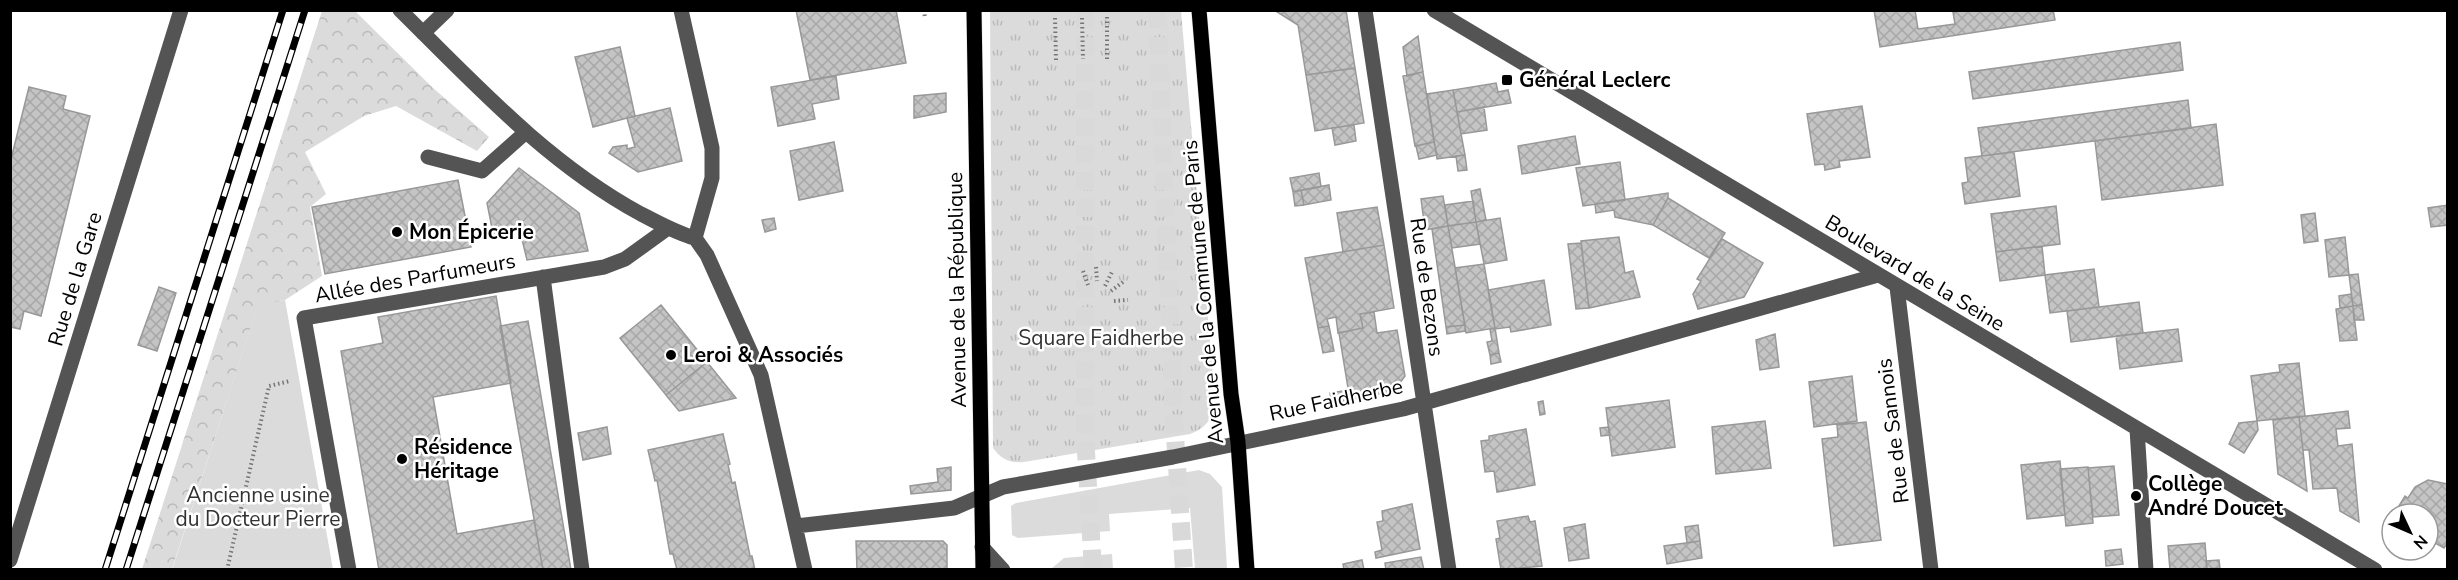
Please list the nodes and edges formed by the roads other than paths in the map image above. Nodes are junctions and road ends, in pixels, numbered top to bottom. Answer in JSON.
{"nodes":[{"id":1,"x":181,"y":10,"type":"edge"},
{"id":2,"x":400,"y":10,"type":"edge"},
{"id":3,"x":447,"y":10,"type":"edge"},
{"id":4,"x":681,"y":10,"type":"edge"},
{"id":5,"x":974,"y":10,"type":"edge"},
{"id":6,"x":1199,"y":10,"type":"edge"},
{"id":7,"x":1365,"y":10,"type":"edge"},
{"id":8,"x":1434,"y":10,"type":"edge"},
{"id":9,"x":423,"y":33,"type":"junction"},
{"id":10,"x":526,"y":132,"type":"junction"},
{"id":11,"x":428,"y":157,"type":"dead end"},
{"id":12,"x":668,"y":228,"type":"junction"},
{"id":13,"x":695,"y":238,"type":"junction"},
{"id":14,"x":1878,"y":275,"type":"junction"},
{"id":15,"x":543,"y":277,"type":"junction"},
{"id":16,"x":1898,"y":287,"type":"junction"},
{"id":17,"x":1423,"y":404,"type":"junction"},
{"id":18,"x":2137,"y":429,"type":"junction"},
{"id":19,"x":1238,"y":442,"type":"junction"},
{"id":20,"x":980,"y":496,"type":"junction"},
{"id":21,"x":795,"y":526,"type":"junction"},
{"id":22,"x":982,"y":547,"type":"junction"},
{"id":23,"x":10,"y":560,"type":"edge"},
{"id":24,"x":349,"y":570,"type":"edge"},
{"id":25,"x":582,"y":570,"type":"edge"},
{"id":26,"x":805,"y":570,"type":"edge"},
{"id":27,"x":983,"y":570,"type":"edge"},
{"id":28,"x":1003,"y":570,"type":"edge"},
{"id":29,"x":1247,"y":570,"type":"edge"},
{"id":30,"x":1449,"y":570,"type":"edge"},
{"id":31,"x":1931,"y":570,"type":"edge"},
{"id":32,"x":2146,"y":570,"type":"edge"},
{"id":33,"x":2375,"y":570,"type":"edge"}],
"edges":[{"from":1,"to":23,"type":"street","name":"Rue de la Gare"},
{"from":2,"to":9,"type":"street"},
{"from":3,"to":9,"type":"street"},
{"from":4,"to":13,"type":"street"},
{"from":5,"to":20,"type":"main road","name":"Avenue de la République"},
{"from":6,"to":19,"type":"main road","name":"Avenue de la Commune de Paris"},
{"from":7,"to":17,"type":"street","name":"Rue de Bezons"},
{"from":8,"to":14,"type":"street","name":"Boulevard de la Seine"},
{"from":9,"to":10,"type":"street"},
{"from":10,"to":11,"type":"street"},
{"from":10,"to":12,"type":"street"},
{"from":12,"to":13,"type":"street"},
{"from":12,"to":15,"type":"street","name":"Allée des Parfumeurs"},
{"from":13,"to":21,"type":"street"},
{"from":14,"to":16,"type":"street","name":"Boulevard de la Seine"},
{"from":14,"to":17,"type":"street","name":"Rue Faidherbe"},
{"from":15,"to":24,"type":"street","name":"Allée des Parfumeurs"},
{"from":15,"to":25,"type":"street"},
{"from":16,"to":18,"type":"street","name":"Boulevard de la Seine"},
{"from":16,"to":31,"type":"street","name":"Rue de Sannois"},
{"from":17,"to":19,"type":"street","name":"Rue Faidherbe"},
{"from":17,"to":30,"type":"street","name":"Rue de Bezons"},
{"from":18,"to":32,"type":"street"},
{"from":18,"to":33,"type":"street","name":"Boulevard de la Seine"},
{"from":19,"to":20,"type":"street","name":"Rue Faidherbe"},
{"from":19,"to":29,"type":"main road","name":"Avenue de la Commune de Paris"},
{"from":20,"to":21,"type":"street","name":"Rue Faidherbe"},
{"from":20,"to":22,"type":"main road","name":"Avenue de la République"},
{"from":21,"to":26,"type":"street"},
{"from":22,"to":27,"type":"main road","name":"Avenue de la République"},
{"from":22,"to":28,"type":"street"}]}
